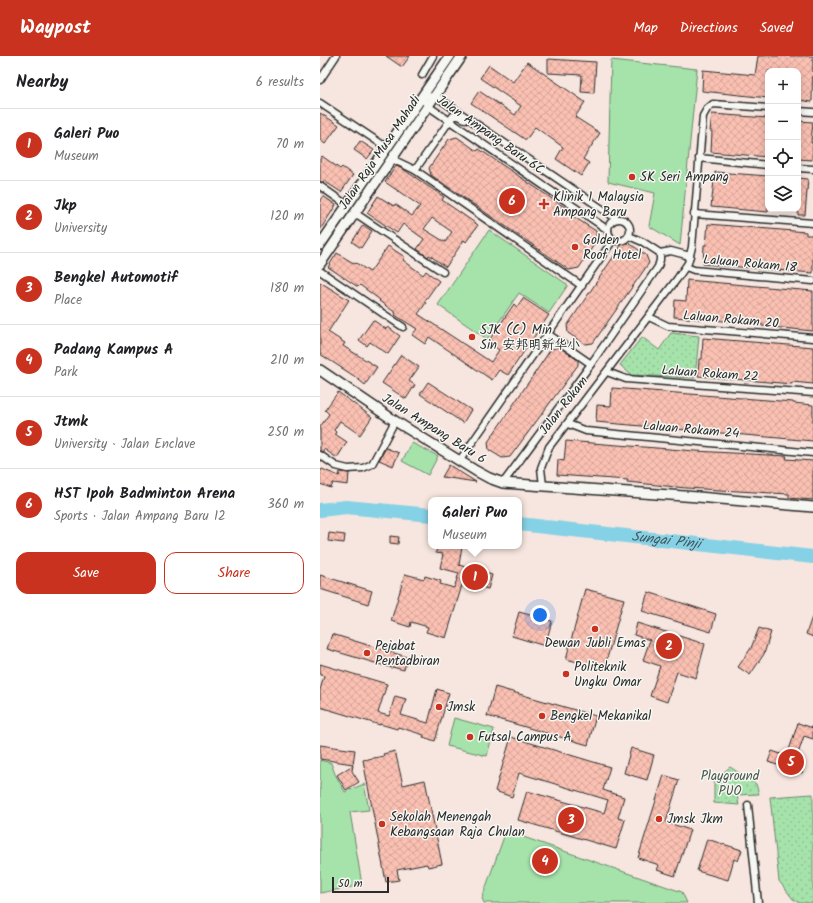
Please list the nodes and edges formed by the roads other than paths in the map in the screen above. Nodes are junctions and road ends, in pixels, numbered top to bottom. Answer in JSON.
{"nodes":[{"id":1,"x":336,"y":56,"type":"edge"},
{"id":2,"x":433,"y":56,"type":"edge"},
{"id":3,"x":450,"y":56,"type":"edge"},
{"id":4,"x":462,"y":56,"type":"edge"},
{"id":5,"x":422,"y":75,"type":"dead end"},
{"id":6,"x":320,"y":80,"type":"edge"},
{"id":7,"x":435,"y":96,"type":"junction"},
{"id":8,"x":421,"y":97,"type":"junction"},
{"id":9,"x":320,"y":103,"type":"edge"},
{"id":10,"x":428,"y":106,"type":"junction"},
{"id":11,"x":765,"y":108,"type":"edge"},
{"id":12,"x":801,"y":111,"type":"edge"},
{"id":13,"x":813,"y":112,"type":"edge"},
{"id":14,"x":449,"y":121,"type":"junction"},
{"id":15,"x":481,"y":127,"type":"junction"},
{"id":16,"x":386,"y":148,"type":"junction"},
{"id":17,"x":699,"y":158,"type":"junction"},
{"id":18,"x":392,"y":159,"type":"junction"},
{"id":19,"x":765,"y":165,"type":"edge"},
{"id":20,"x":801,"y":168,"type":"edge"},
{"id":21,"x":813,"y":169,"type":"edge"},
{"id":22,"x":415,"y":170,"type":"junction"},
{"id":23,"x":320,"y":186,"type":"edge"},
{"id":24,"x":347,"y":205,"type":"junction"},
{"id":25,"x":355,"y":213,"type":"junction"},
{"id":26,"x":694,"y":214,"type":"junction"},
{"id":27,"x":617,"y":219,"type":"junction"},
{"id":28,"x":813,"y":223,"type":"edge"},
{"id":29,"x":608,"y":230,"type":"junction"},
{"id":30,"x":629,"y":236,"type":"junction"},
{"id":31,"x":613,"y":240,"type":"junction"},
{"id":32,"x":320,"y":245,"type":"edge"},
{"id":33,"x":660,"y":253,"type":"junction"},
{"id":34,"x":690,"y":256,"type":"junction"},
{"id":35,"x":320,"y":264,"type":"edge"},
{"id":36,"x":686,"y":267,"type":"junction"},
{"id":37,"x":320,"y":271,"type":"edge"},
{"id":38,"x":443,"y":272,"type":"dead end"},
{"id":39,"x":813,"y":281,"type":"edge"},
{"id":40,"x":582,"y":286,"type":"junction"},
{"id":41,"x":649,"y":317,"type":"junction"},
{"id":42,"x":403,"y":327,"type":"dead end"},
{"id":43,"x":548,"y":334,"type":"junction"},
{"id":44,"x":813,"y":338,"type":"edge"},
{"id":45,"x":591,"y":364,"type":"junction"},
{"id":46,"x":320,"y":370,"type":"edge"},
{"id":47,"x":607,"y":372,"type":"junction"},
{"id":48,"x":813,"y":393,"type":"edge"},
{"id":49,"x":395,"y":421,"type":"junction"},
{"id":50,"x":568,"y":424,"type":"junction"},
{"id":51,"x":813,"y":453,"type":"edge"},
{"id":52,"x":320,"y":455,"type":"edge"},
{"id":53,"x":460,"y":460,"type":"junction"},
{"id":54,"x":503,"y":483,"type":"junction"},
{"id":55,"x":543,"y":486,"type":"junction"},
{"id":56,"x":813,"y":507,"type":"edge"},
{"id":57,"x":748,"y":805,"type":"dead end"},
{"id":58,"x":758,"y":903,"type":"edge"}],
"edges":[{"from":1,"to":6,"type":"street"},
{"from":2,"to":5,"type":"street"},
{"from":3,"to":8,"type":"main road","name":"Jalan Raja Musa Mahadi"},
{"from":4,"to":7,"type":"main road","name":"Jalan Raja Musa Mahadi"},
{"from":7,"to":8,"type":"street"},
{"from":7,"to":10,"type":"main road","name":"Jalan Raja Musa Mahadi"},
{"from":7,"to":15,"type":"street"},
{"from":8,"to":10,"type":"street","name":"Jalan Ampang Baru 6C"},
{"from":8,"to":16,"type":"main road","name":"Jalan Raja Musa Mahadi"},
{"from":9,"to":16,"type":"street"},
{"from":10,"to":14,"type":"street","name":"Jalan Ampang Baru 6C"},
{"from":10,"to":18,"type":"main road","name":"Jalan Raja Musa Mahadi"},
{"from":11,"to":17,"type":"street","name":"Jalan Rokam"},
{"from":12,"to":13,"type":"street"},
{"from":14,"to":15,"type":"street"},
{"from":14,"to":22,"type":"street"},
{"from":14,"to":29,"type":"street","name":"Jalan Ampang Baru 6C"},
{"from":15,"to":27,"type":"street"},
{"from":16,"to":24,"type":"main road","name":"Jalan Raja Musa Mahadi"},
{"from":17,"to":19,"type":"street"},
{"from":17,"to":26,"type":"street","name":"Jalan Rokam"},
{"from":18,"to":22,"type":"street"},
{"from":18,"to":25,"type":"main road","name":"Jalan Raja Musa Mahadi"},
{"from":20,"to":21,"type":"street"},
{"from":22,"to":40,"type":"street"},
{"from":23,"to":24,"type":"street"},
{"from":24,"to":32,"type":"main road","name":"Jalan Raja Musa Mahadi"},
{"from":25,"to":35,"type":"main road","name":"Jalan Raja Musa Mahadi"},
{"from":25,"to":38,"type":"street"},
{"from":26,"to":28,"type":"street"},
{"from":26,"to":34,"type":"street","name":"Jalan Rokam"},
{"from":27,"to":29,"type":"street"},
{"from":27,"to":30,"type":"street"},
{"from":29,"to":31,"type":"street"},
{"from":30,"to":31,"type":"street"},
{"from":30,"to":33,"type":"street"},
{"from":31,"to":40,"type":"street"},
{"from":33,"to":34,"type":"street"},
{"from":33,"to":45,"type":"street"},
{"from":34,"to":36,"type":"street","name":"Jalan Rokam"},
{"from":36,"to":39,"type":"street","name":"Laluan Rokam 18"},
{"from":36,"to":41,"type":"street","name":"Jalan Rokam"},
{"from":37,"to":42,"type":"street"},
{"from":40,"to":43,"type":"street"},
{"from":41,"to":44,"type":"street","name":"Laluan Rokam 20"},
{"from":41,"to":47,"type":"street","name":"Jalan Rokam"},
{"from":43,"to":45,"type":"street"},
{"from":43,"to":53,"type":"street"},
{"from":45,"to":54,"type":"street"},
{"from":46,"to":49,"type":"main road","name":"Jalan Ampang Baru 6"},
{"from":47,"to":48,"type":"street","name":"Laluan Rokam 22"},
{"from":47,"to":50,"type":"street","name":"Jalan Rokam"},
{"from":49,"to":52,"type":"street"},
{"from":49,"to":53,"type":"main road","name":"Jalan Ampang Baru 6"},
{"from":50,"to":51,"type":"street","name":"Laluan Rokam 24"},
{"from":50,"to":55,"type":"street","name":"Jalan Rokam"},
{"from":53,"to":54,"type":"main road","name":"Jalan Ampang Baru 6"},
{"from":54,"to":55,"type":"main road","name":"Jalan Ampang Baru 6"},
{"from":55,"to":56,"type":"main road"},
{"from":57,"to":58,"type":"street"}]}
